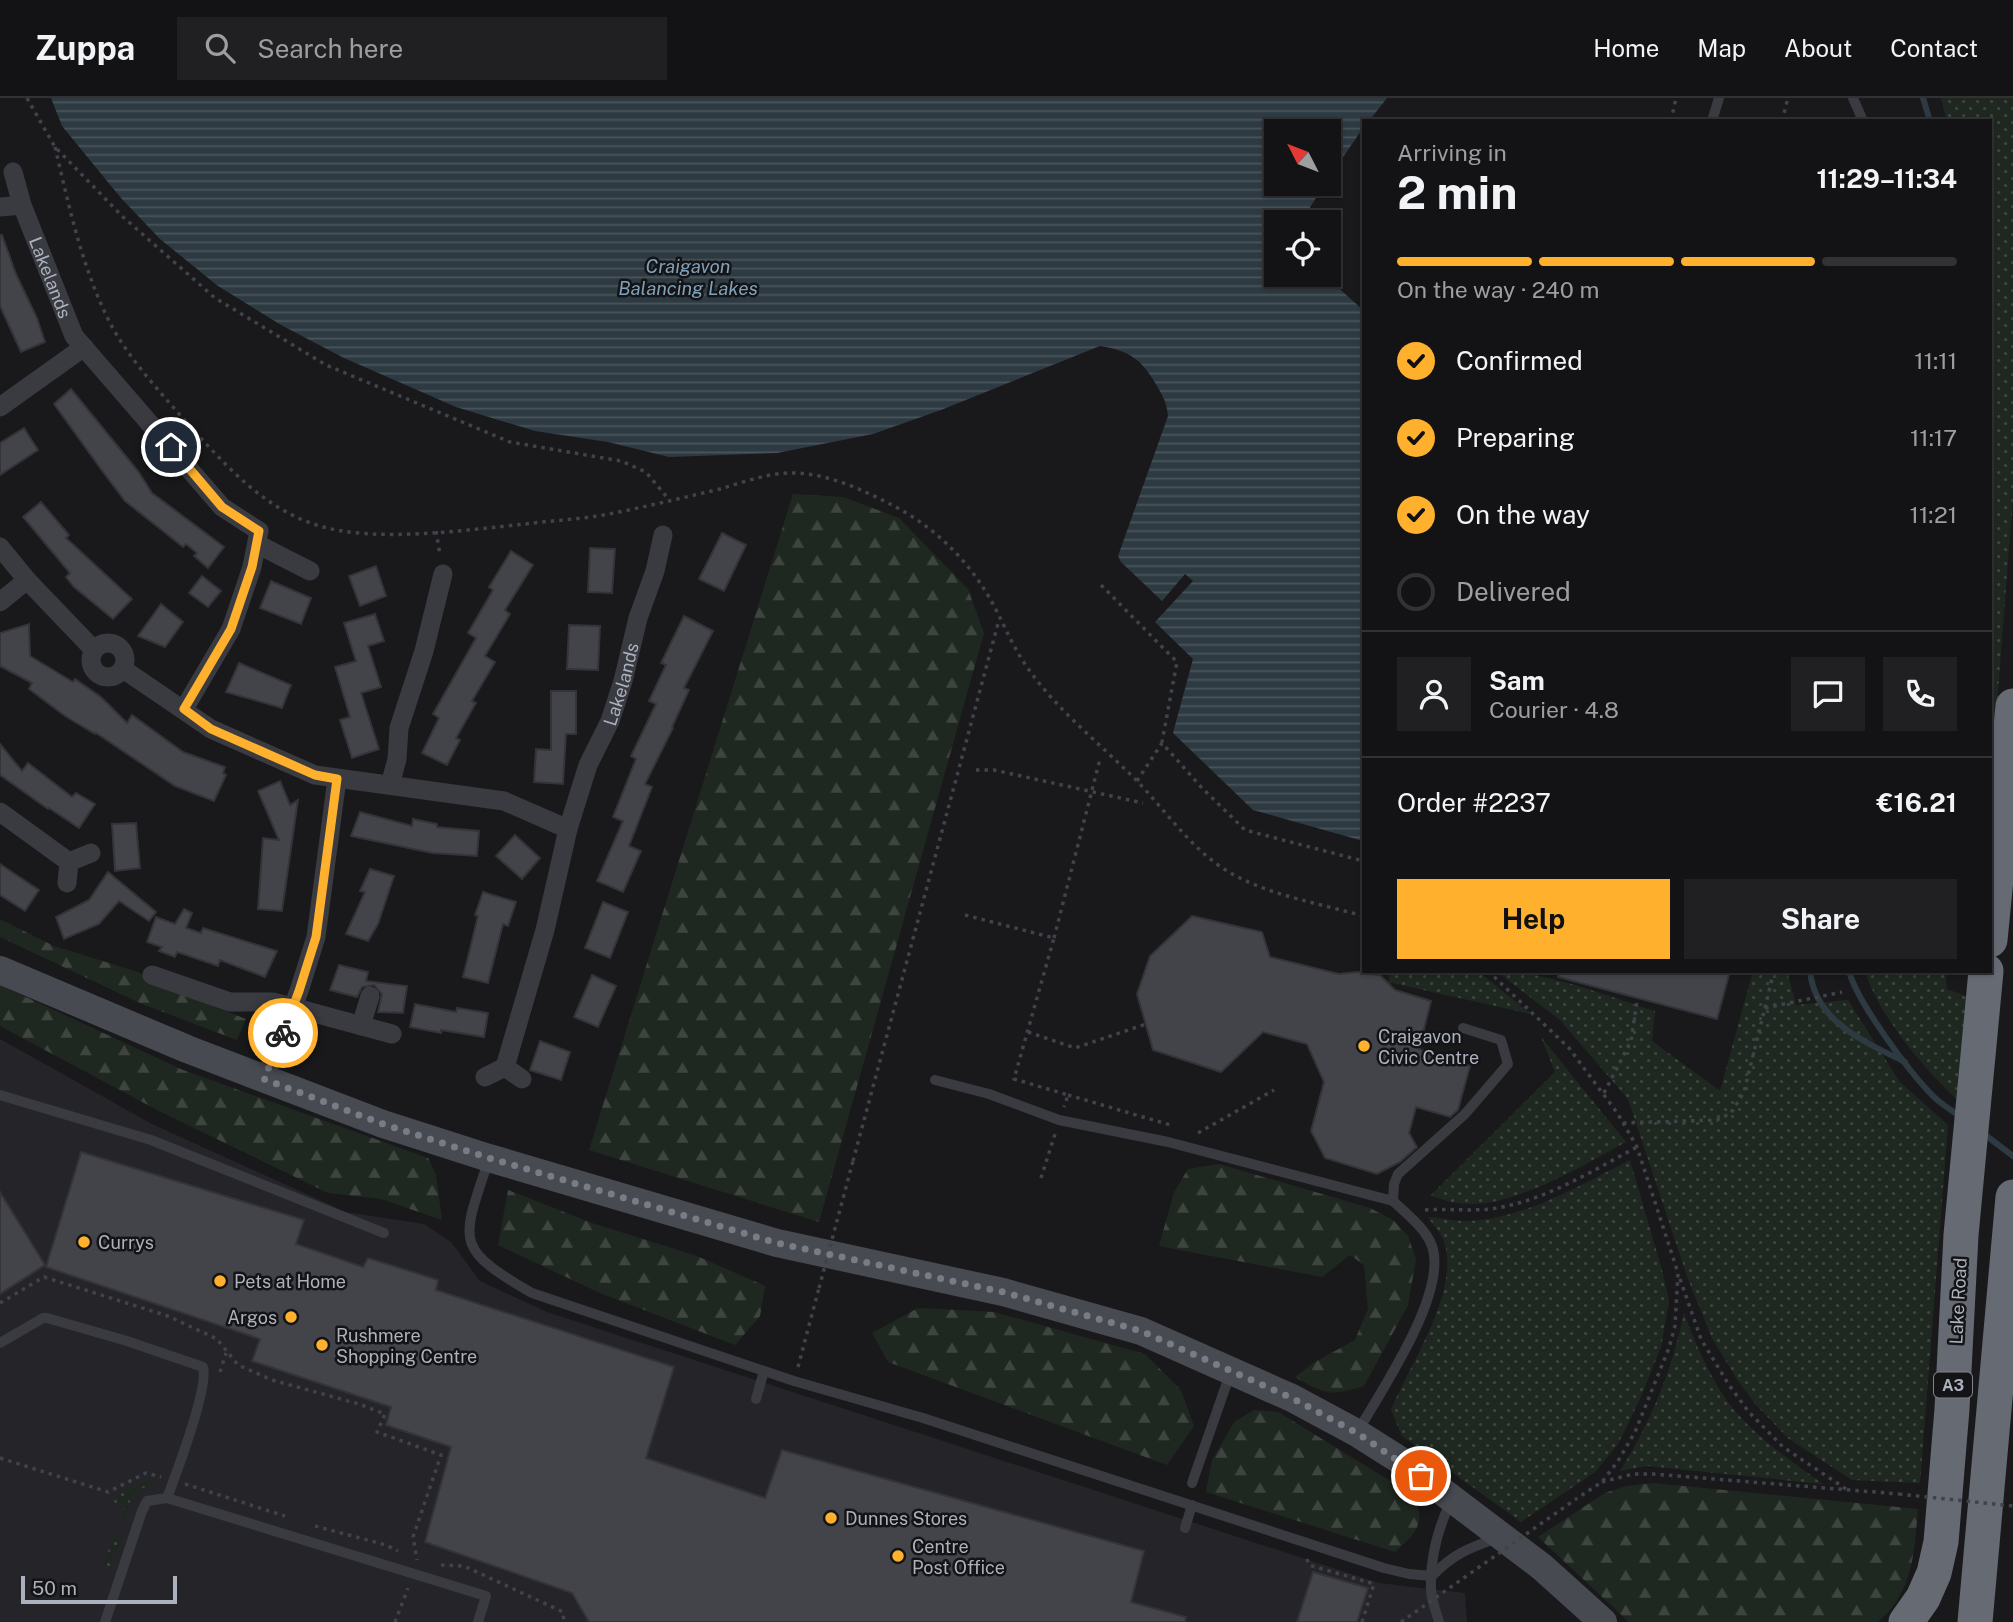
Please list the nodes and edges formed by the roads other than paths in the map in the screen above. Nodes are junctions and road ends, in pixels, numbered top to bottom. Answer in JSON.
{"nodes":[{"id":1,"x":1719,"y":98,"type":"edge"},
{"id":2,"x":1853,"y":98,"type":"edge"},
{"id":3,"x":1713,"y":119,"type":"edge"},
{"id":4,"x":1862,"y":119,"type":"edge"},
{"id":5,"x":13,"y":172,"type":"dead end"},
{"id":6,"x":22,"y":205,"type":"junction"},
{"id":7,"x":0,"y":206,"type":"edge"},
{"id":8,"x":84,"y":347,"type":"junction"},
{"id":9,"x":0,"y":407,"type":"edge"},
{"id":10,"x":663,"y":535,"type":"dead end"},
{"id":11,"x":257,"y":544,"type":"junction"},
{"id":12,"x":0,"y":547,"type":"edge"},
{"id":13,"x":310,"y":572,"type":"dead end"},
{"id":14,"x":443,"y":574,"type":"dead end"},
{"id":15,"x":27,"y":580,"type":"junction"},
{"id":16,"x":0,"y":603,"type":"edge"},
{"id":17,"x":2013,"y":706,"type":"edge"},
{"id":18,"x":184,"y":709,"type":"junction"},
{"id":19,"x":337,"y":779,"type":"junction"},
{"id":20,"x":390,"y":785,"type":"junction"},
{"id":21,"x":0,"y":812,"type":"edge"},
{"id":22,"x":568,"y":829,"type":"junction"},
{"id":23,"x":91,"y":853,"type":"dead end"},
{"id":24,"x":69,"y":862,"type":"junction"},
{"id":25,"x":67,"y":883,"type":"dead end"},
{"id":26,"x":1992,"y":923,"type":"edge"},
{"id":27,"x":0,"y":970,"type":"edge"},
{"id":28,"x":1986,"y":973,"type":"edge"},
{"id":29,"x":152,"y":975,"type":"dead end"},
{"id":30,"x":370,"y":996,"type":"dead end"},
{"id":31,"x":293,"y":1006,"type":"junction"},
{"id":32,"x":361,"y":1026,"type":"junction"},
{"id":33,"x":1463,"y":1028,"type":"dead end"},
{"id":34,"x":392,"y":1034,"type":"dead end"},
{"id":35,"x":505,"y":1067,"type":"junction"},
{"id":36,"x":485,"y":1077,"type":"dead end"},
{"id":37,"x":264,"y":1079,"type":"junction"},
{"id":38,"x":522,"y":1079,"type":"dead end"},
{"id":39,"x":935,"y":1080,"type":"dead end"},
{"id":40,"x":0,"y":1094,"type":"edge"},
{"id":41,"x":489,"y":1158,"type":"junction"},
{"id":42,"x":2013,"y":1197,"type":"edge"},
{"id":43,"x":1394,"y":1201,"type":"junction"},
{"id":44,"x":384,"y":1233,"type":"dead end"},
{"id":45,"x":0,"y":1343,"type":"edge"},
{"id":46,"x":1231,"y":1370,"type":"junction"},
{"id":47,"x":764,"y":1371,"type":"junction"},
{"id":48,"x":756,"y":1399,"type":"dead end"},
{"id":49,"x":1357,"y":1433,"type":"junction"},
{"id":50,"x":1192,"y":1483,"type":"dead end"},
{"id":51,"x":167,"y":1498,"type":"junction"},
{"id":52,"x":1452,"y":1499,"type":"junction"},
{"id":53,"x":1192,"y":1506,"type":"junction"},
{"id":54,"x":1185,"y":1528,"type":"dead end"},
{"id":55,"x":1502,"y":1536,"type":"junction"},
{"id":56,"x":1432,"y":1576,"type":"junction"},
{"id":57,"x":105,"y":1622,"type":"edge"},
{"id":58,"x":478,"y":1622,"type":"edge"},
{"id":59,"x":1439,"y":1622,"type":"edge"},
{"id":60,"x":1603,"y":1622,"type":"edge"},
{"id":61,"x":1906,"y":1622,"type":"edge"},
{"id":62,"x":1975,"y":1622,"type":"edge"}],
"edges":[{"from":1,"to":3,"type":"lane"},
{"from":2,"to":4,"type":"lane"},
{"from":5,"to":6,"type":"street","name":"Lakelands"},
{"from":6,"to":7,"type":"street"},
{"from":6,"to":8,"type":"street","name":"Lakelands"},
{"from":8,"to":9,"type":"street"},
{"from":8,"to":11,"type":"street","name":"Lakelands"},
{"from":10,"to":22,"type":"street","name":"Lakelands"},
{"from":11,"to":13,"type":"street","name":"Lakelands"},
{"from":11,"to":18,"type":"street"},
{"from":12,"to":15,"type":"street"},
{"from":14,"to":20,"type":"street"},
{"from":15,"to":16,"type":"street"},
{"from":15,"to":18,"type":"street"},
{"from":17,"to":26,"type":"highway"},
{"from":18,"to":19,"type":"street"},
{"from":19,"to":20,"type":"street"},
{"from":19,"to":31,"type":"street"},
{"from":20,"to":22,"type":"street"},
{"from":21,"to":24,"type":"street"},
{"from":22,"to":35,"type":"street","name":"Lakelands"},
{"from":23,"to":24,"type":"street"},
{"from":24,"to":25,"type":"street"},
{"from":27,"to":37,"type":"street"},
{"from":28,"to":61,"type":"highway","name":"Lake Road","number":"A3"},
{"from":29,"to":31,"type":"street"},
{"from":30,"to":32,"type":"street"},
{"from":31,"to":32,"type":"street"},
{"from":31,"to":37,"type":"street"},
{"from":32,"to":34,"type":"street"},
{"from":33,"to":43,"type":"lane"},
{"from":35,"to":36,"type":"street"},
{"from":35,"to":38,"type":"street"},
{"from":37,"to":41,"type":"street"},
{"from":39,"to":43,"type":"lane"},
{"from":40,"to":44,"type":"lane"},
{"from":41,"to":46,"type":"street"},
{"from":41,"to":47,"type":"lane"},
{"from":42,"to":62,"type":"highway","number":"A3"},
{"from":43,"to":49,"type":"lane"},
{"from":45,"to":51,"type":"lane"},
{"from":46,"to":49,"type":"street"},
{"from":46,"to":50,"type":"lane"},
{"from":47,"to":48,"type":"lane"},
{"from":47,"to":53,"type":"lane"},
{"from":49,"to":52,"type":"street"},
{"from":51,"to":57,"type":"lane"},
{"from":51,"to":58,"type":"lane"},
{"from":52,"to":55,"type":"street"},
{"from":52,"to":56,"type":"lane"},
{"from":53,"to":54,"type":"lane"},
{"from":53,"to":56,"type":"lane"},
{"from":55,"to":56,"type":"lane"},
{"from":55,"to":60,"type":"street"},
{"from":56,"to":59,"type":"lane"}]}
